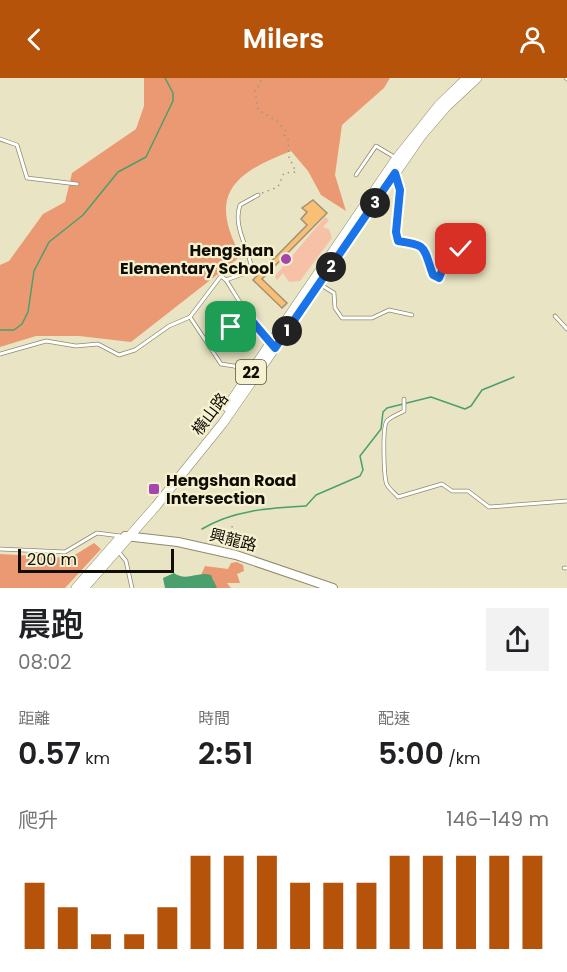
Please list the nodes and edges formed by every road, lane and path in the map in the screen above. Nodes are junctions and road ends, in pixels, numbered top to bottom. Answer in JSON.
{"nodes":[{"id":1,"x":262,"y":78,"type":"edge"},
{"id":2,"x":467,"y":78,"type":"edge"},
{"id":3,"x":477,"y":78,"type":"edge"},
{"id":4,"x":0,"y":139,"type":"edge"},
{"id":5,"x":400,"y":160,"type":"junction"},
{"id":6,"x":395,"y":173,"type":"junction"},
{"id":7,"x":356,"y":175,"type":"dead end"},
{"id":8,"x":77,"y":184,"type":"dead end"},
{"id":9,"x":258,"y":195,"type":"joint"},
{"id":10,"x":472,"y":233,"type":"dead end"},
{"id":11,"x":226,"y":280,"type":"junction"},
{"id":12,"x":320,"y":284,"type":"junction"},
{"id":13,"x":306,"y":291,"type":"junction"},
{"id":14,"x":218,"y":315,"type":"dead end"},
{"id":15,"x":412,"y":315,"type":"dead end"},
{"id":16,"x":555,"y":316,"type":"dead end"},
{"id":17,"x":190,"y":317,"type":"junction"},
{"id":18,"x":252,"y":321,"type":"junction"},
{"id":19,"x":567,"y":328,"type":"edge"},
{"id":20,"x":273,"y":346,"type":"junction"},
{"id":21,"x":0,"y":354,"type":"edge"},
{"id":22,"x":252,"y":376,"type":"junction"},
{"id":23,"x":404,"y":399,"type":"dead end"},
{"id":24,"x":567,"y":501,"type":"edge"},
{"id":25,"x":232,"y":526,"type":"dead end"},
{"id":26,"x":126,"y":536,"type":"junction"},
{"id":27,"x":115,"y":548,"type":"junction"},
{"id":28,"x":0,"y":549,"type":"edge"},
{"id":29,"x":236,"y":555,"type":"junction"},
{"id":30,"x":76,"y":588,"type":"edge"},
{"id":31,"x":84,"y":588,"type":"edge"},
{"id":32,"x":132,"y":588,"type":"edge"},
{"id":33,"x":333,"y":588,"type":"edge"}],
"edges":[{"from":1,"to":9,"type":"path"},
{"from":2,"to":5,"type":"main road","name":"橫山路","number":"22"},
{"from":3,"to":5,"type":"main road","name":"橫山路","number":"22"},
{"from":4,"to":8,"type":"lane"},
{"from":5,"to":6,"type":"main road","name":"橫山路","number":"22"},
{"from":5,"to":7,"type":"lane"},
{"from":5,"to":13,"type":"main road","name":"橫山路","number":"22"},
{"from":6,"to":10,"type":"lane"},
{"from":6,"to":12,"type":"main road","name":"橫山路","number":"22"},
{"from":9,"to":11,"type":"lane"},
{"from":11,"to":17,"type":"lane"},
{"from":11,"to":18,"type":"lane"},
{"from":12,"to":13,"type":"main road","name":"橫山路","number":"22"},
{"from":12,"to":15,"type":"lane"},
{"from":13,"to":20,"type":"main road","name":"橫山路","number":"22"},
{"from":14,"to":18,"type":"lane"},
{"from":16,"to":19,"type":"lane"},
{"from":17,"to":21,"type":"lane"},
{"from":17,"to":22,"type":"lane"},
{"from":18,"to":20,"type":"lane"},
{"from":20,"to":22,"type":"main road","name":"橫山路","number":"22"},
{"from":22,"to":26,"type":"main road","name":"橫山路","number":"22"},
{"from":23,"to":24,"type":"lane"},
{"from":25,"to":29,"type":"path"},
{"from":26,"to":27,"type":"main road","name":"橫山路","number":"22"},
{"from":26,"to":28,"type":"lane"},
{"from":26,"to":29,"type":"street","name":"興龍路"},
{"from":27,"to":30,"type":"main road","name":"橫山路","number":"22"},
{"from":27,"to":31,"type":"main road","name":"橫山路","number":"22"},
{"from":27,"to":32,"type":"lane"},
{"from":29,"to":33,"type":"street","name":"興龍路"}]}
